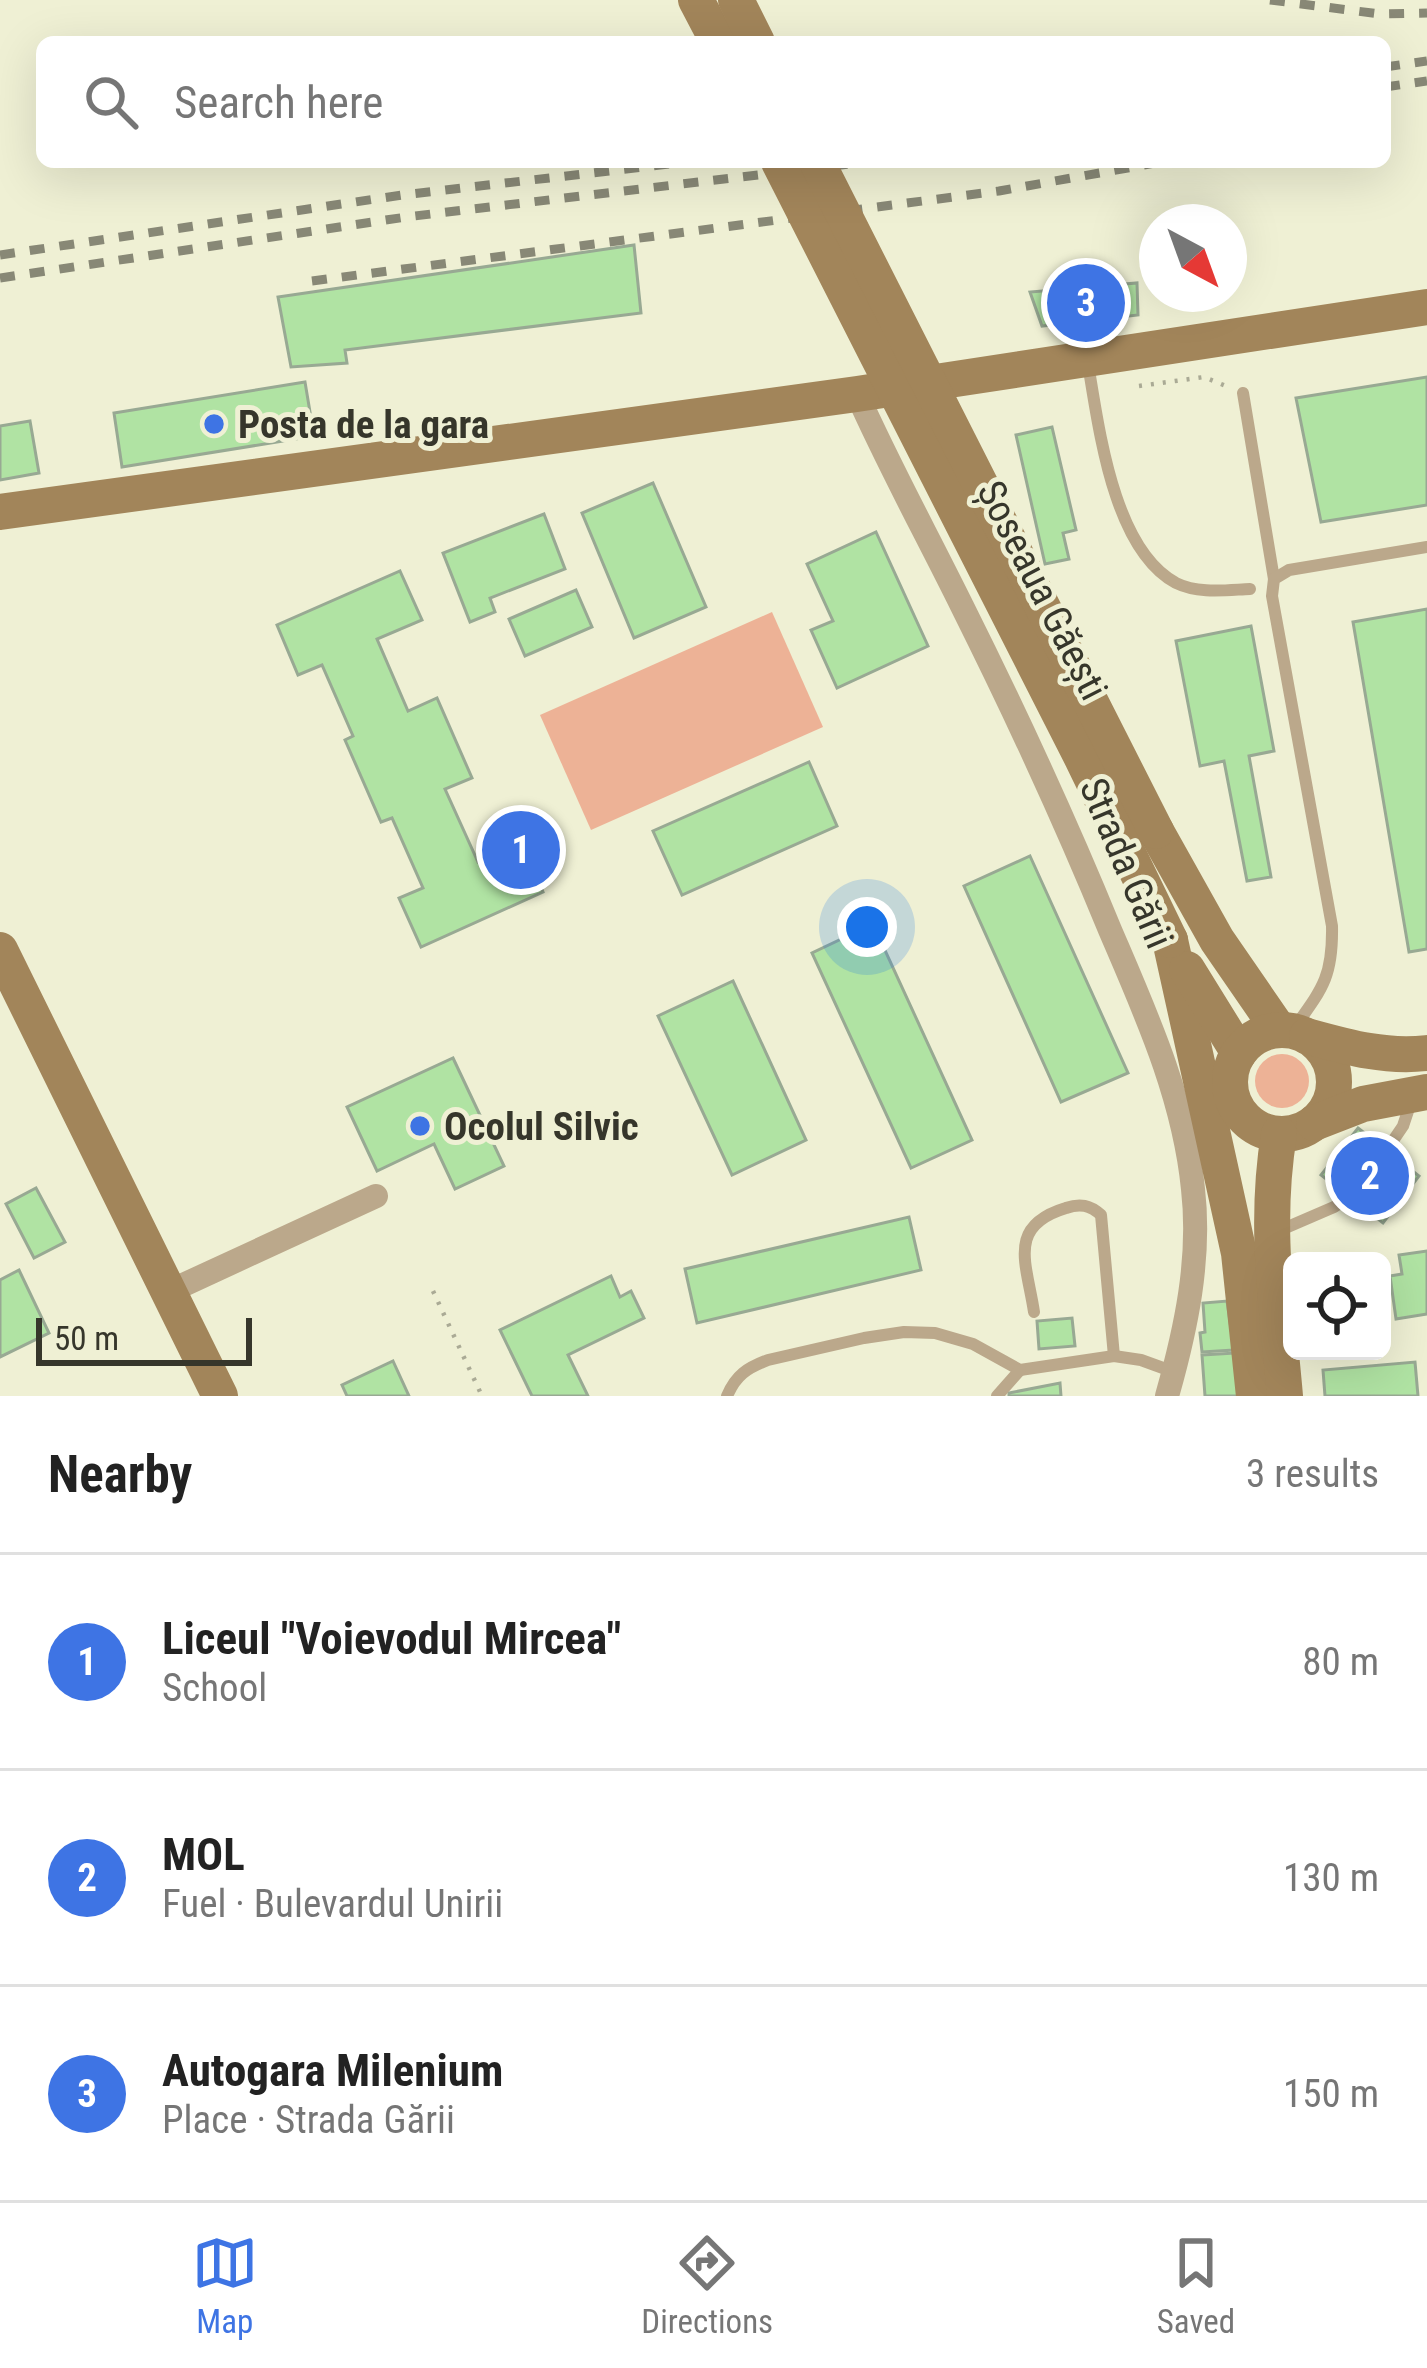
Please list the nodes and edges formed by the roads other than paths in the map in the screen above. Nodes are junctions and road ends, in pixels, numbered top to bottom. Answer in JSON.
{"nodes":[{"id":1,"x":696,"y":0,"type":"edge"},
{"id":2,"x":736,"y":0,"type":"edge"},
{"id":3,"x":715,"y":36,"type":"edge"},
{"id":4,"x":754,"y":36,"type":"edge"},
{"id":5,"x":782,"y":168,"type":"edge"},
{"id":6,"x":820,"y":168,"type":"edge"},
{"id":7,"x":1427,"y":307,"type":"edge"},
{"id":8,"x":1086,"y":358,"type":"junction"},
{"id":9,"x":1243,"y":393,"type":"dead end"},
{"id":10,"x":857,"y":394,"type":"junction"},
{"id":11,"x":10,"y":512,"type":"edge"},
{"id":12,"x":1427,"y":547,"type":"edge"},
{"id":13,"x":1274,"y":579,"type":"junction"},
{"id":14,"x":1250,"y":589,"type":"dead end"},
{"id":15,"x":1170,"y":940,"type":"junction"},
{"id":16,"x":0,"y":950,"type":"edge"},
{"id":17,"x":1292,"y":1032,"type":"junction"},
{"id":18,"x":1239,"y":1053,"type":"junction"},
{"id":19,"x":1427,"y":1053,"type":"edge"},
{"id":20,"x":1420,"y":1093,"type":"edge"},
{"id":21,"x":1241,"y":1114,"type":"junction"},
{"id":22,"x":1314,"y":1123,"type":"junction"},
{"id":23,"x":1279,"y":1134,"type":"junction"},
{"id":24,"x":1386,"y":1151,"type":"dead end"},
{"id":25,"x":376,"y":1196,"type":"dead end"},
{"id":26,"x":1348,"y":1197,"type":"dead end"},
{"id":27,"x":1255,"y":1244,"type":"junction"},
{"id":28,"x":168,"y":1292,"type":"junction"},
{"id":29,"x":1034,"y":1312,"type":"dead end"},
{"id":30,"x":1114,"y":1356,"type":"junction"},
{"id":31,"x":1020,"y":1370,"type":"junction"},
{"id":32,"x":1171,"y":1384,"type":"edge"},
{"id":33,"x":220,"y":1396,"type":"edge"},
{"id":34,"x":728,"y":1396,"type":"edge"},
{"id":35,"x":997,"y":1396,"type":"edge"},
{"id":36,"x":1254,"y":1396,"type":"edge"},
{"id":37,"x":1285,"y":1396,"type":"edge"}],
"edges":[{"from":1,"to":3,"type":"main road"},
{"from":2,"to":4,"type":"main road"},
{"from":5,"to":15,"type":"main road","name":"Șoseaua Găești","bridge":true},
{"from":6,"to":17,"type":"main road","name":"Șoseaua Găești","bridge":true},
{"from":7,"to":8,"type":"main road"},
{"from":8,"to":10,"type":"main road"},
{"from":8,"to":14,"type":"lane"},
{"from":9,"to":13,"type":"lane"},
{"from":10,"to":11,"type":"main road"},
{"from":10,"to":32,"type":"street","name":"Strada Gării"},
{"from":12,"to":13,"type":"lane"},
{"from":13,"to":17,"type":"lane"},
{"from":15,"to":18,"type":"main road","name":"Șoseaua Găești"},
{"from":15,"to":27,"type":"main road"},
{"from":16,"to":28,"type":"main road"},
{"from":17,"to":18,"type":"main road"},
{"from":17,"to":19,"type":"main road"},
{"from":17,"to":22,"type":"main road"},
{"from":18,"to":21,"type":"main road"},
{"from":20,"to":22,"type":"main road"},
{"from":20,"to":24,"type":"lane"},
{"from":21,"to":23,"type":"main road"},
{"from":21,"to":27,"type":"main road"},
{"from":22,"to":23,"type":"main road"},
{"from":23,"to":27,"type":"main road"},
{"from":25,"to":28,"type":"street"},
{"from":26,"to":27,"type":"lane"},
{"from":27,"to":36,"type":"main road"},
{"from":27,"to":37,"type":"main road"},
{"from":28,"to":33,"type":"main road"},
{"from":29,"to":30,"type":"lane"},
{"from":30,"to":31,"type":"lane"},
{"from":30,"to":32,"type":"lane"},
{"from":31,"to":34,"type":"lane"},
{"from":31,"to":35,"type":"lane"}]}
